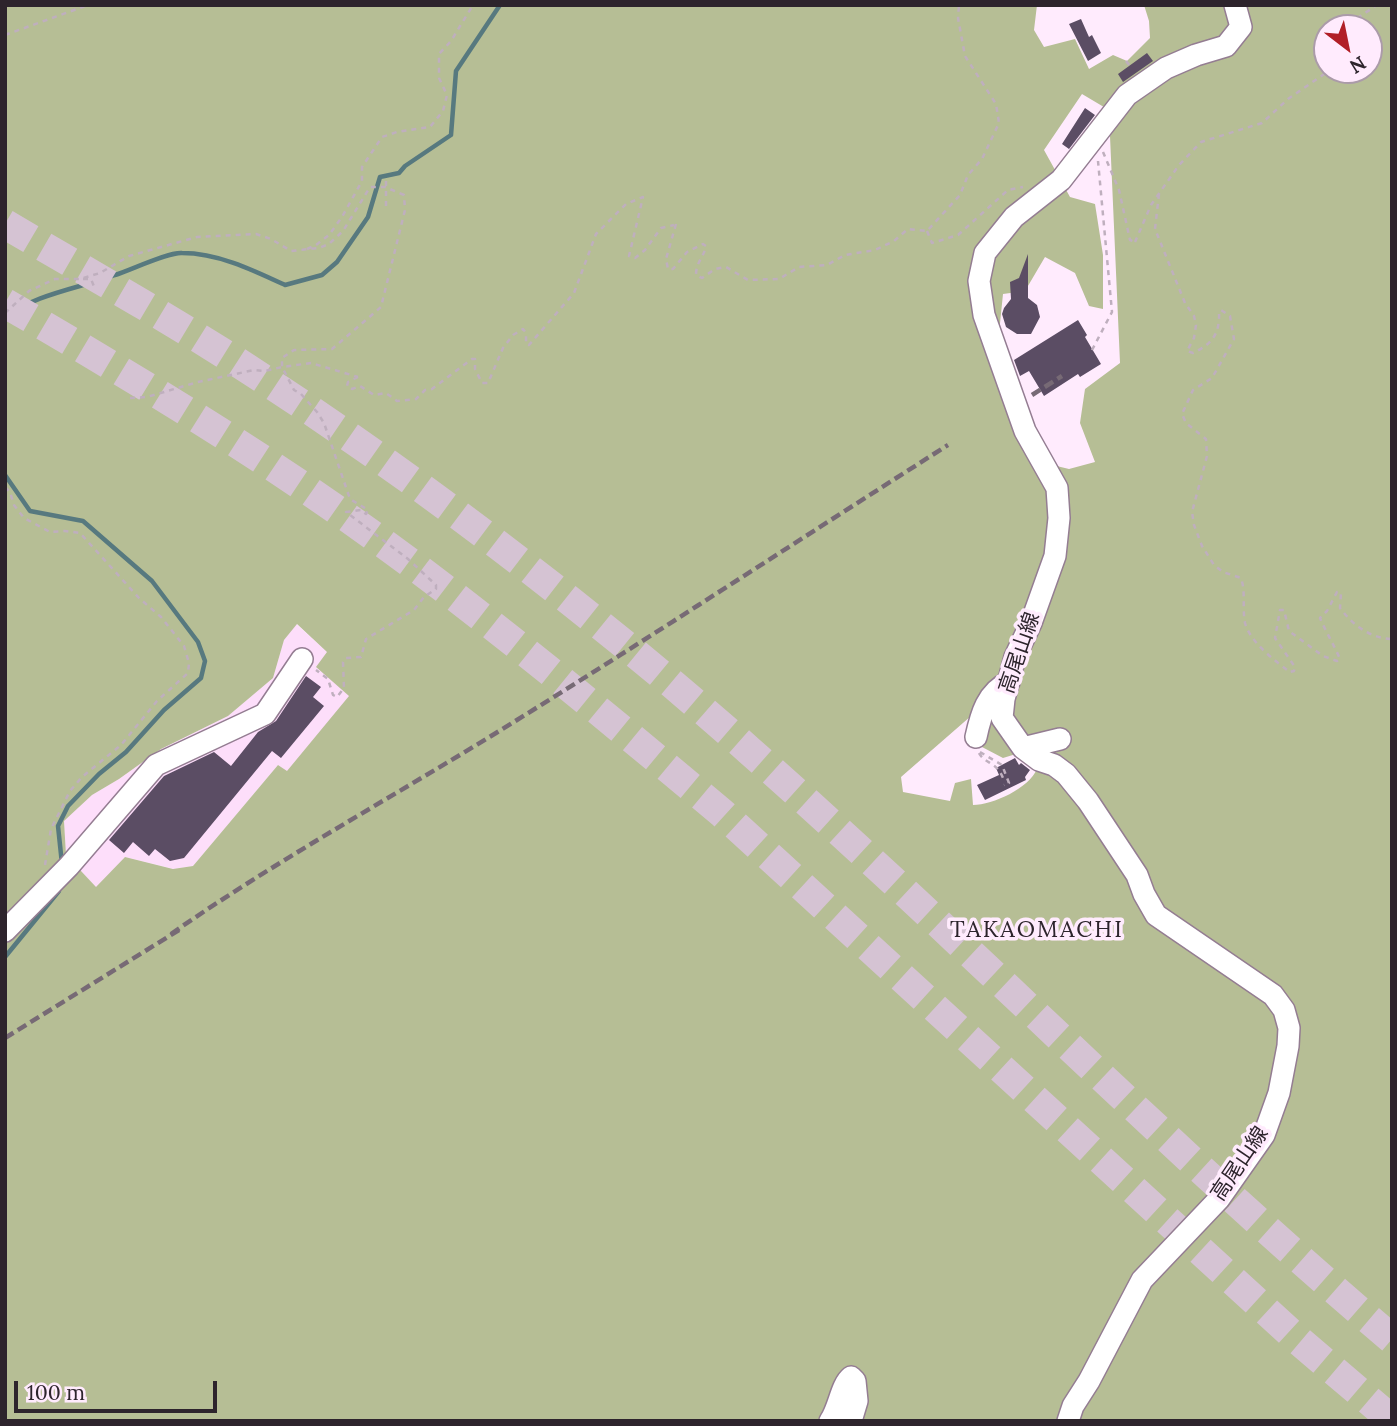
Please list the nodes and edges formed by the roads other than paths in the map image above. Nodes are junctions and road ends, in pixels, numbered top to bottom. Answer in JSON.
{"nodes":[{"id":1,"x":1235,"y":5,"type":"edge"},
{"id":2,"x":302,"y":659,"type":"dead end"},
{"id":3,"x":1009,"y":682,"type":"junction"},
{"id":4,"x":1060,"y":739,"type":"dead end"},
{"id":5,"x":1023,"y":748,"type":"junction"},
{"id":6,"x":979,"y":749,"type":"road end"},
{"id":7,"x":5,"y":931,"type":"edge"},
{"id":8,"x":830,"y":1421,"type":"edge"},
{"id":9,"x":850,"y":1421,"type":"edge"},
{"id":10,"x":1068,"y":1421,"type":"edge"}],
"edges":[{"from":1,"to":3,"type":"street","name":"高尾山線"},
{"from":2,"to":7,"type":"street"},
{"from":3,"to":5,"type":"street","name":"高尾山線"},
{"from":3,"to":6,"type":"street"},
{"from":4,"to":5,"type":"street"},
{"from":5,"to":10,"type":"street","name":"高尾山線"},
{"from":8,"to":9,"type":"street"}]}
